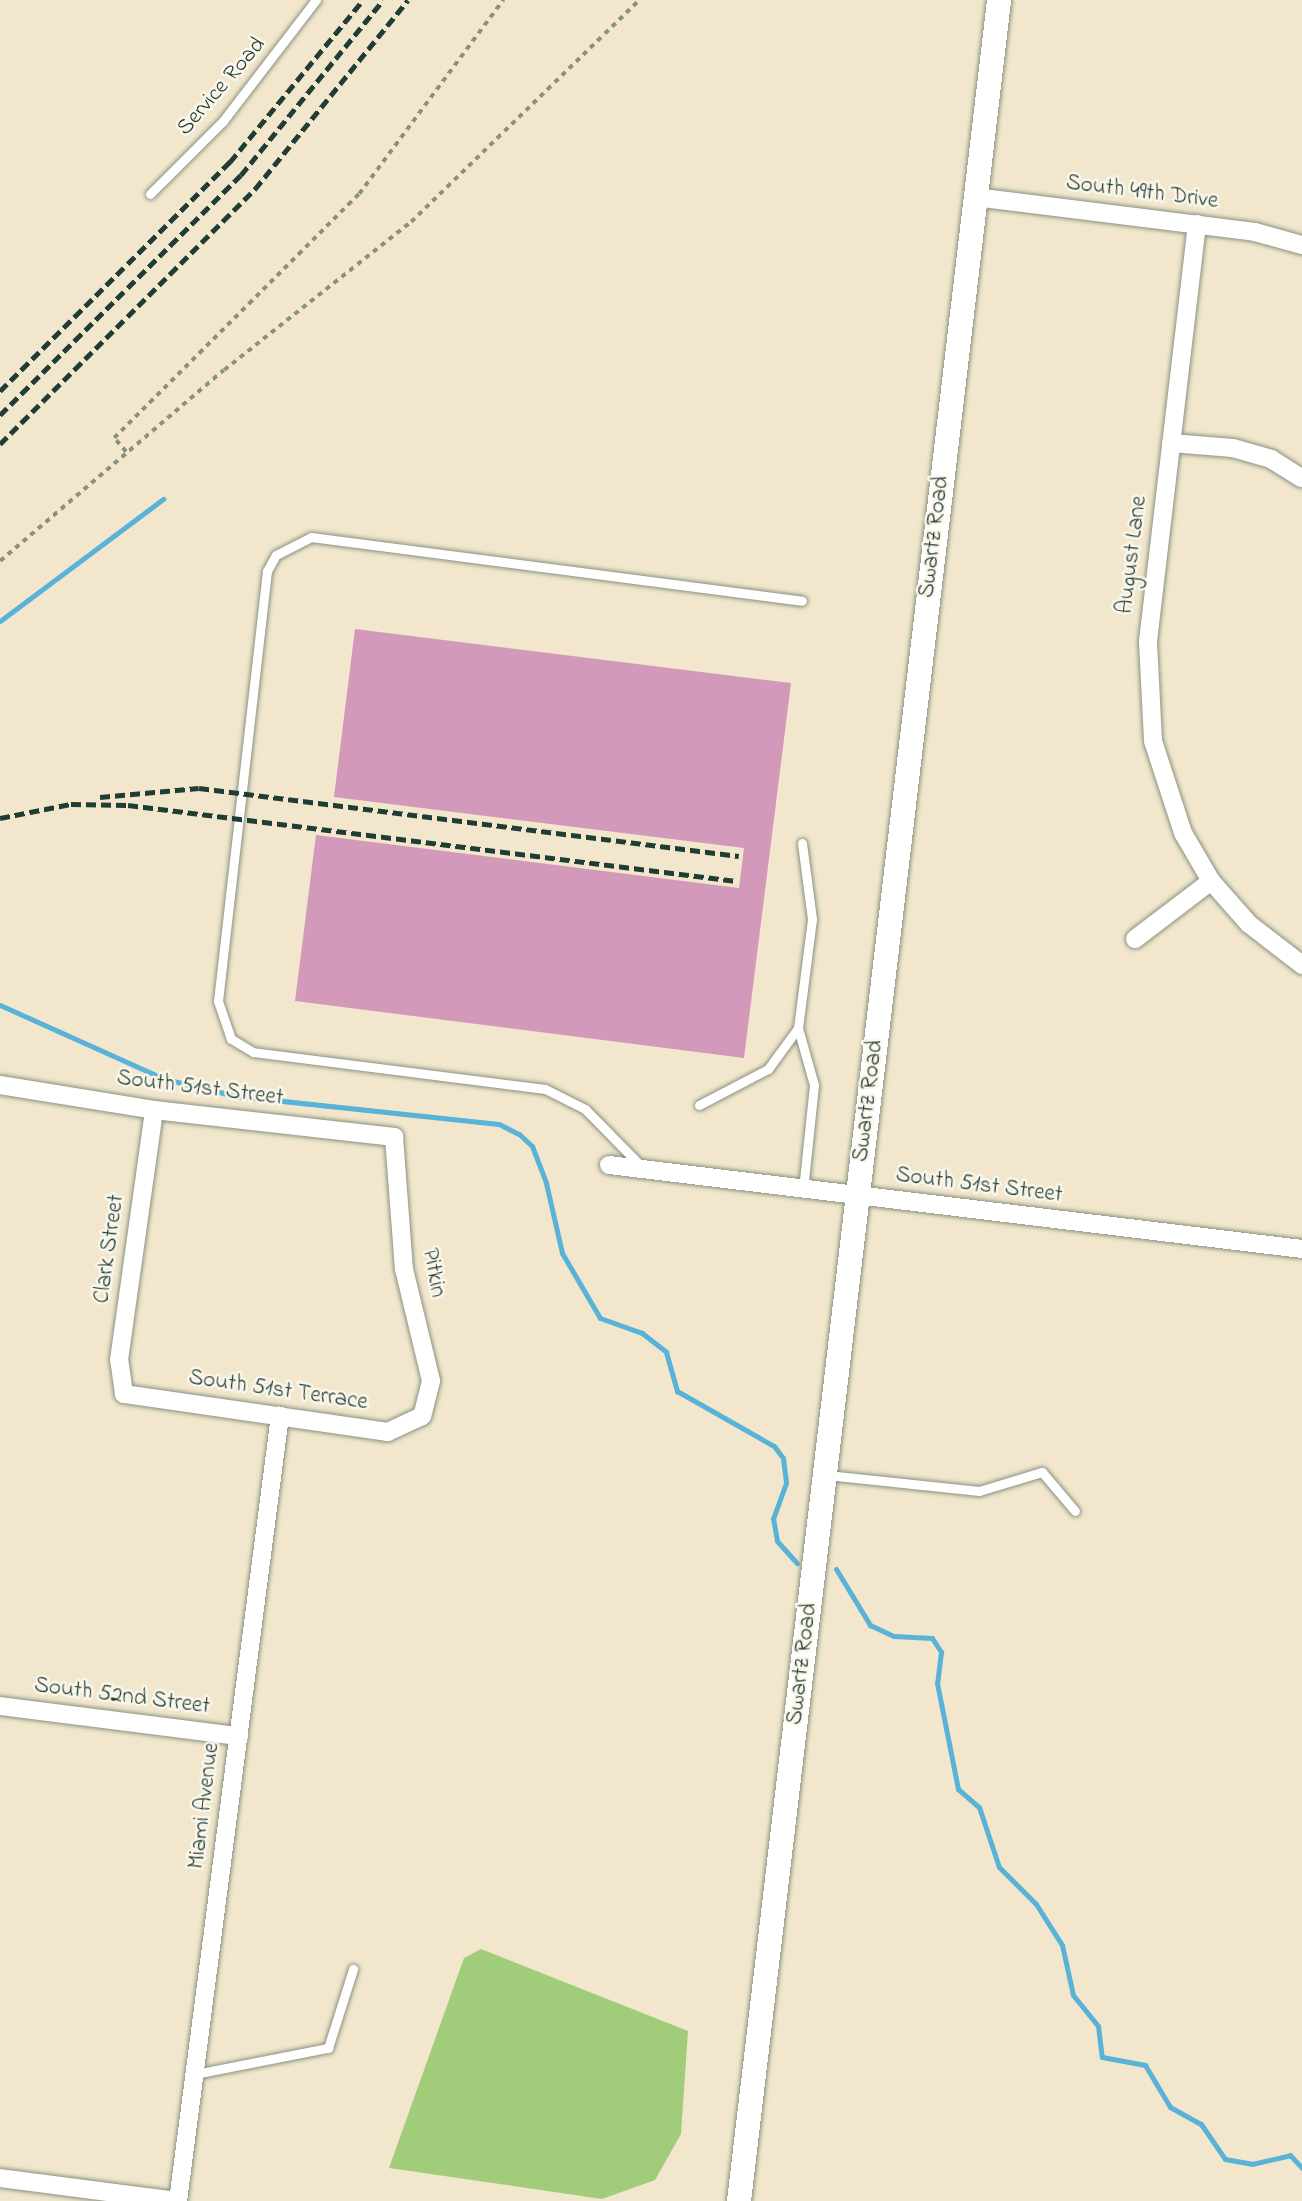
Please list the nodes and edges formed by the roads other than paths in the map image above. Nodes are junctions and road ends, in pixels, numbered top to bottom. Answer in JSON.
{"nodes":[{"id":1,"x":316,"y":0,"type":"edge"},
{"id":2,"x":999,"y":0,"type":"edge"},
{"id":3,"x":150,"y":194,"type":"dead end"},
{"id":4,"x":975,"y":197,"type":"junction"},
{"id":5,"x":1197,"y":225,"type":"junction"},
{"id":6,"x":1302,"y":245,"type":"edge"},
{"id":7,"x":1171,"y":443,"type":"junction"},
{"id":8,"x":1302,"y":478,"type":"edge"},
{"id":9,"x":802,"y":601,"type":"dead end"},
{"id":10,"x":802,"y":843,"type":"dead end"},
{"id":11,"x":1211,"y":881,"type":"junction"},
{"id":12,"x":1135,"y":939,"type":"dead end"},
{"id":13,"x":1302,"y":965,"type":"edge"},
{"id":14,"x":798,"y":1028,"type":"junction"},
{"id":15,"x":0,"y":1085,"type":"edge"},
{"id":16,"x":699,"y":1105,"type":"dead end"},
{"id":17,"x":154,"y":1110,"type":"junction"},
{"id":18,"x":394,"y":1137,"type":"joint"},
{"id":19,"x":609,"y":1165,"type":"dead end"},
{"id":20,"x":646,"y":1171,"type":"junction"},
{"id":21,"x":803,"y":1190,"type":"junction"},
{"id":22,"x":858,"y":1196,"type":"junction"},
{"id":23,"x":1302,"y":1249,"type":"edge"},
{"id":24,"x":124,"y":1394,"type":"joint"},
{"id":25,"x":280,"y":1416,"type":"junction"},
{"id":26,"x":422,"y":1416,"type":"joint"},
{"id":27,"x":825,"y":1475,"type":"junction"},
{"id":28,"x":1075,"y":1511,"type":"dead end"},
{"id":29,"x":0,"y":1706,"type":"edge"},
{"id":30,"x":239,"y":1736,"type":"junction"},
{"id":31,"x":353,"y":1969,"type":"dead end"},
{"id":32,"x":195,"y":2074,"type":"junction"},
{"id":33,"x":0,"y":2178,"type":"edge"},
{"id":34,"x":177,"y":2201,"type":"edge"},
{"id":35,"x":739,"y":2201,"type":"edge"}],
"edges":[{"from":1,"to":3,"type":"lane","name":"Service Road"},
{"from":2,"to":4,"type":"street","name":"Swartz Road"},
{"from":4,"to":5,"type":"street","name":"South 49th Drive"},
{"from":4,"to":22,"type":"street","name":"Swartz Road"},
{"from":5,"to":6,"type":"street","name":"South 49th Drive"},
{"from":5,"to":7,"type":"street","name":"August Lane"},
{"from":7,"to":8,"type":"street"},
{"from":7,"to":11,"type":"street","name":"August Lane"},
{"from":9,"to":20,"type":"lane"},
{"from":10,"to":14,"type":"lane"},
{"from":11,"to":12,"type":"street"},
{"from":11,"to":13,"type":"street","name":"August Lane"},
{"from":14,"to":16,"type":"lane"},
{"from":14,"to":21,"type":"lane"},
{"from":15,"to":17,"type":"street","name":"South 51st Street"},
{"from":17,"to":18,"type":"street","name":"South 51st Street"},
{"from":17,"to":24,"type":"street","name":"Clark Street"},
{"from":18,"to":26,"type":"street","name":"Pitkin"},
{"from":19,"to":20,"type":"street","name":"South 51st Street"},
{"from":20,"to":21,"type":"street","name":"South 51st Street"},
{"from":21,"to":22,"type":"street","name":"South 51st Street"},
{"from":22,"to":23,"type":"street","name":"South 51st Street"},
{"from":22,"to":27,"type":"street","name":"Swartz Road"},
{"from":24,"to":25,"type":"street","name":"South 51st Terrace"},
{"from":25,"to":26,"type":"street","name":"South 51st Terrace"},
{"from":25,"to":30,"type":"street","name":"Miami Avenue"},
{"from":27,"to":28,"type":"lane"},
{"from":27,"to":35,"type":"street","name":"Swartz Road"},
{"from":29,"to":30,"type":"street","name":"South 52nd Street"},
{"from":30,"to":32,"type":"street","name":"Miami Avenue"},
{"from":31,"to":32,"type":"lane"},
{"from":32,"to":34,"type":"street","name":"Miami Avenue"},
{"from":33,"to":34,"type":"street"}]}
